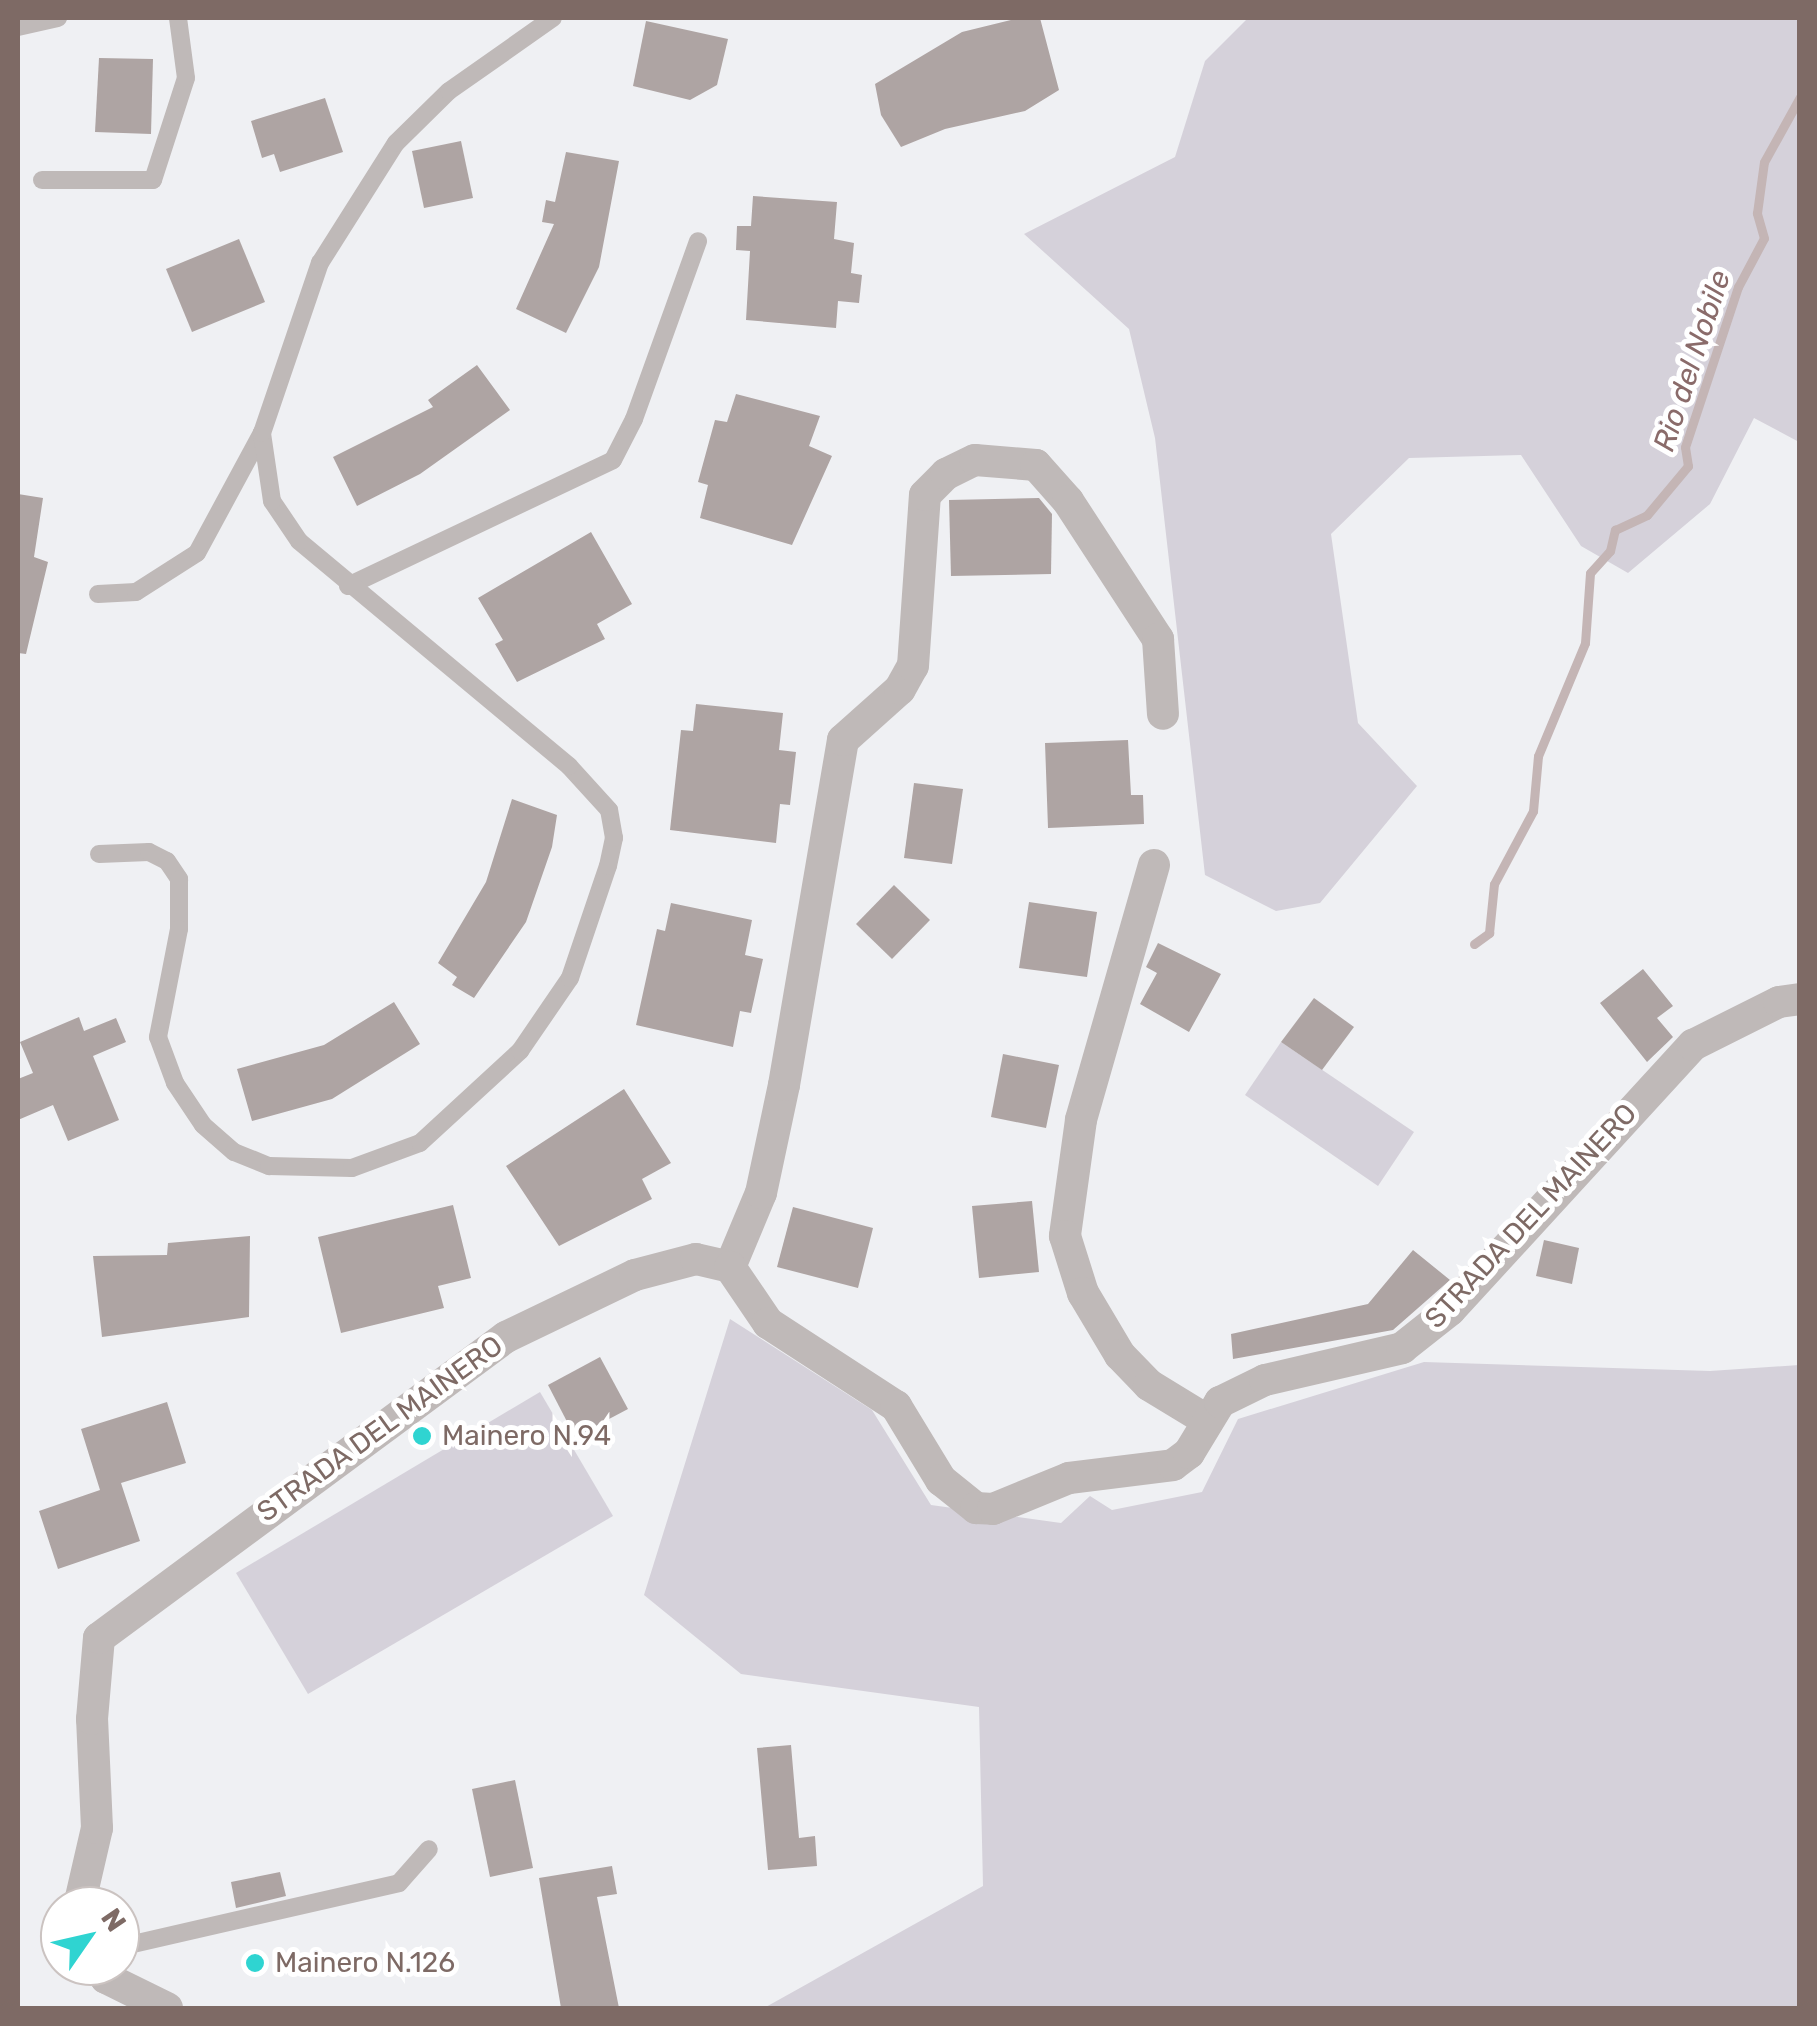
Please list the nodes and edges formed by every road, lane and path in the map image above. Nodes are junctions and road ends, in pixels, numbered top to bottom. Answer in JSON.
{"nodes":[{"id":1,"x":58,"y":18,"type":"edge"},
{"id":2,"x":178,"y":18,"type":"edge"},
{"id":3,"x":553,"y":18,"type":"edge"},
{"id":4,"x":18,"y":27,"type":"edge"},
{"id":5,"x":42,"y":180,"type":"dead end"},
{"id":6,"x":698,"y":241,"type":"dead end"},
{"id":7,"x":262,"y":433,"type":"junction"},
{"id":8,"x":348,"y":586,"type":"junction"},
{"id":9,"x":98,"y":594,"type":"dead end"},
{"id":10,"x":1162,"y":714,"type":"dead end"},
{"id":11,"x":99,"y":854,"type":"dead end"},
{"id":12,"x":1154,"y":865,"type":"dead end"},
{"id":13,"x":1800,"y":999,"type":"edge"},
{"id":14,"x":730,"y":1267,"type":"junction"},
{"id":15,"x":1208,"y":1421,"type":"junction"},
{"id":16,"x":429,"y":1850,"type":"dead end"},
{"id":17,"x":84,"y":1886,"type":"edge"},
{"id":18,"x":140,"y":1942,"type":"edge"},
{"id":19,"x":122,"y":1986,"type":"edge"},
{"id":20,"x":167,"y":2008,"type":"edge"}],
"edges":[{"from":1,"to":4,"type":"lane"},
{"from":2,"to":5,"type":"lane"},
{"from":3,"to":7,"type":"lane"},
{"from":6,"to":8,"type":"lane"},
{"from":7,"to":8,"type":"lane"},
{"from":7,"to":9,"type":"lane"},
{"from":8,"to":11,"type":"lane"},
{"from":10,"to":14,"type":"street"},
{"from":12,"to":15,"type":"street"},
{"from":13,"to":15,"type":"street","name":"STRADA DEL MAINERO"},
{"from":14,"to":15,"type":"street","name":"STRADA DEL MAINERO"},
{"from":14,"to":17,"type":"street","name":"STRADA DEL MAINERO"},
{"from":16,"to":18,"type":"lane"},
{"from":19,"to":20,"type":"street"}]}
